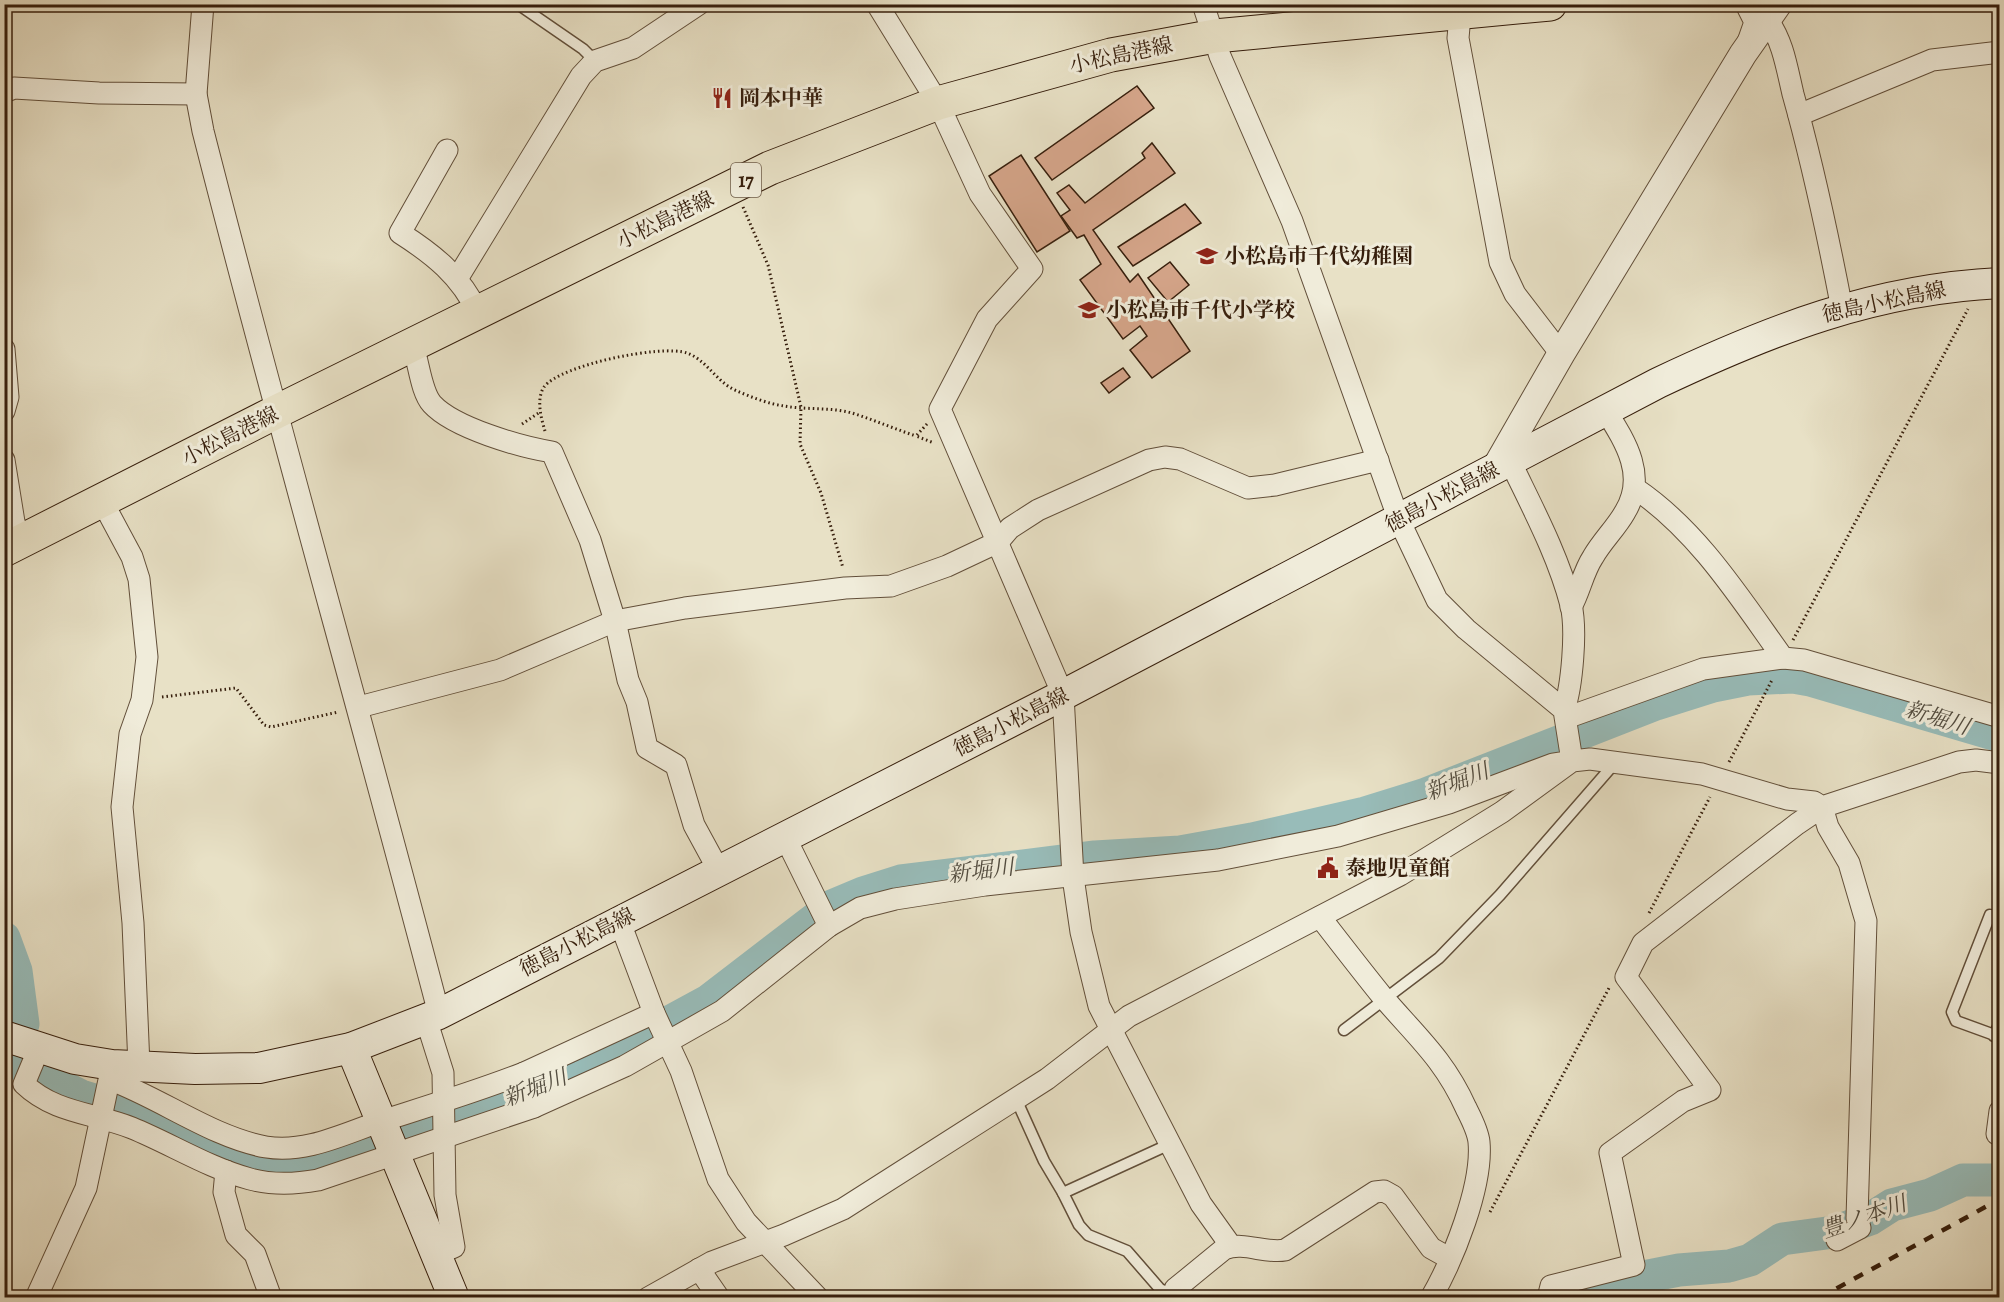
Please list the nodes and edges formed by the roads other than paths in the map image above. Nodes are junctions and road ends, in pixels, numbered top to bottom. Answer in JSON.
{"nodes":[{"id":1,"x":203,"y":4,"type":"edge"},
{"id":2,"x":524,"y":4,"type":"edge"},
{"id":3,"x":699,"y":4,"type":"edge"},
{"id":4,"x":877,"y":4,"type":"edge"},
{"id":5,"x":1203,"y":4,"type":"edge"},
{"id":6,"x":1550,"y":4,"type":"edge"},
{"id":7,"x":1746,"y":4,"type":"edge"},
{"id":8,"x":1460,"y":9,"type":"edge"},
{"id":9,"x":1773,"y":13,"type":"edge"},
{"id":10,"x":1215,"y":36,"type":"junction"},
{"id":11,"x":2000,"y":52,"type":"edge"},
{"id":12,"x":1743,"y":54,"type":"junction"},
{"id":13,"x":595,"y":61,"type":"junction"},
{"id":14,"x":4,"y":92,"type":"edge"},
{"id":15,"x":196,"y":94,"type":"junction"},
{"id":16,"x":938,"y":103,"type":"junction"},
{"id":17,"x":1799,"y":115,"type":"junction"},
{"id":18,"x":447,"y":150,"type":"dead end"},
{"id":19,"x":457,"y":279,"type":"junction"},
{"id":20,"x":2000,"y":283,"type":"edge"},
{"id":21,"x":1842,"y":309,"type":"junction"},
{"id":22,"x":478,"y":314,"type":"junction"},
{"id":23,"x":412,"y":346,"type":"junction"},
{"id":24,"x":4,"y":349,"type":"edge"},
{"id":25,"x":1560,"y":354,"type":"junction"},
{"id":26,"x":4,"y":411,"type":"edge"},
{"id":27,"x":1606,"y":411,"type":"junction"},
{"id":28,"x":276,"y":412,"type":"junction"},
{"id":29,"x":4,"y":460,"type":"edge"},
{"id":30,"x":1378,"y":460,"type":"junction"},
{"id":31,"x":1502,"y":465,"type":"junction"},
{"id":32,"x":1636,"y":489,"type":"junction"},
{"id":33,"x":102,"y":501,"type":"junction"},
{"id":34,"x":1400,"y":520,"type":"junction"},
{"id":35,"x":998,"y":542,"type":"junction"},
{"id":36,"x":13,"y":546,"type":"edge"},
{"id":37,"x":1571,"y":607,"type":"junction"},
{"id":38,"x":615,"y":621,"type":"junction"},
{"id":39,"x":1783,"y":658,"type":"junction"},
{"id":40,"x":1064,"y":695,"type":"junction"},
{"id":41,"x":359,"y":707,"type":"junction"},
{"id":42,"x":1566,"y":717,"type":"junction"},
{"id":43,"x":2000,"y":717,"type":"edge"},
{"id":44,"x":1572,"y":756,"type":"junction"},
{"id":45,"x":2000,"y":763,"type":"edge"},
{"id":46,"x":1614,"y":764,"type":"junction"},
{"id":47,"x":1822,"y":807,"type":"junction"},
{"id":48,"x":784,"y":837,"type":"junction"},
{"id":49,"x":719,"y":871,"type":"junction"},
{"id":50,"x":1073,"y":874,"type":"junction"},
{"id":51,"x":1320,"y":917,"type":"junction"},
{"id":52,"x":2000,"y":917,"type":"edge"},
{"id":53,"x":619,"y":920,"type":"junction"},
{"id":54,"x":827,"y":924,"type":"junction"},
{"id":55,"x":1384,"y":997,"type":"junction"},
{"id":56,"x":433,"y":1016,"type":"junction"},
{"id":57,"x":2000,"y":1022,"type":"edge"},
{"id":58,"x":661,"y":1028,"type":"junction"},
{"id":59,"x":1110,"y":1030,"type":"junction"},
{"id":60,"x":1344,"y":1030,"type":"dead end"},
{"id":61,"x":4,"y":1036,"type":"edge"},
{"id":62,"x":1997,"y":1037,"type":"edge"},
{"id":63,"x":351,"y":1048,"type":"junction"},
{"id":64,"x":33,"y":1063,"type":"junction"},
{"id":65,"x":118,"y":1075,"type":"junction"},
{"id":66,"x":529,"y":1090,"type":"junction"},
{"id":67,"x":1016,"y":1099,"type":"junction"},
{"id":68,"x":2000,"y":1111,"type":"edge"},
{"id":69,"x":103,"y":1114,"type":"junction"},
{"id":70,"x":445,"y":1119,"type":"junction"},
{"id":71,"x":1997,"y":1134,"type":"dead end"},
{"id":72,"x":390,"y":1138,"type":"junction"},
{"id":73,"x":1170,"y":1144,"type":"junction"},
{"id":74,"x":226,"y":1171,"type":"junction"},
{"id":75,"x":1063,"y":1193,"type":"junction"},
{"id":76,"x":1837,"y":1240,"type":"dead end"},
{"id":77,"x":764,"y":1241,"type":"junction"},
{"id":78,"x":1231,"y":1246,"type":"junction"},
{"id":79,"x":436,"y":1255,"type":"junction"},
{"id":80,"x":1449,"y":1258,"type":"junction"},
{"id":81,"x":699,"y":1269,"type":"junction"},
{"id":82,"x":1177,"y":1293,"type":"edge"},
{"id":83,"x":1441,"y":1293,"type":"edge"},
{"id":84,"x":1548,"y":1296,"type":"edge"},
{"id":85,"x":36,"y":1298,"type":"edge"},
{"id":86,"x":271,"y":1298,"type":"edge"},
{"id":87,"x":454,"y":1298,"type":"edge"},
{"id":88,"x":648,"y":1298,"type":"edge"},
{"id":89,"x":719,"y":1298,"type":"edge"},
{"id":90,"x":818,"y":1298,"type":"edge"}],
"edges":[{"from":1,"to":15,"type":"street"},
{"from":2,"to":13,"type":"lane"},
{"from":3,"to":13,"type":"street"},
{"from":4,"to":16,"type":"street"},
{"from":5,"to":10,"type":"street"},
{"from":6,"to":8,"type":"main road","name":"小松島港線","number":"17"},
{"from":7,"to":12,"type":"street"},
{"from":8,"to":10,"type":"main road","name":"小松島港線","number":"17"},
{"from":8,"to":25,"type":"street"},
{"from":9,"to":12,"type":"street"},
{"from":9,"to":17,"type":"street"},
{"from":10,"to":16,"type":"main road","name":"小松島港線","number":"17"},
{"from":10,"to":30,"type":"street"},
{"from":11,"to":17,"type":"street"},
{"from":12,"to":25,"type":"street"},
{"from":13,"to":19,"type":"street"},
{"from":14,"to":15,"type":"street"},
{"from":15,"to":28,"type":"street"},
{"from":16,"to":22,"type":"main road","name":"小松島港線","number":"17"},
{"from":16,"to":35,"type":"street"},
{"from":17,"to":21,"type":"street"},
{"from":18,"to":19,"type":"street"},
{"from":19,"to":22,"type":"street"},
{"from":20,"to":21,"type":"main road","name":"徳島小松島線"},
{"from":21,"to":27,"type":"main road","name":"徳島小松島線"},
{"from":22,"to":23,"type":"main road","name":"小松島港線","number":"17"},
{"from":23,"to":28,"type":"main road","name":"小松島港線","number":"17"},
{"from":23,"to":38,"type":"street"},
{"from":24,"to":26,"type":"street"},
{"from":25,"to":31,"type":"street"},
{"from":27,"to":31,"type":"main road","name":"徳島小松島線"},
{"from":27,"to":32,"type":"street"},
{"from":28,"to":33,"type":"main road","name":"小松島港線","number":"17"},
{"from":28,"to":41,"type":"street"},
{"from":29,"to":36,"type":"street"},
{"from":30,"to":34,"type":"street"},
{"from":30,"to":35,"type":"street"},
{"from":31,"to":34,"type":"main road","name":"徳島小松島線"},
{"from":31,"to":37,"type":"street"},
{"from":32,"to":37,"type":"street"},
{"from":32,"to":39,"type":"street"},
{"from":33,"to":36,"type":"main road","name":"小松島港線","number":"17"},
{"from":33,"to":65,"type":"street"},
{"from":34,"to":40,"type":"main road","name":"徳島小松島線"},
{"from":34,"to":42,"type":"street"},
{"from":35,"to":38,"type":"street"},
{"from":35,"to":40,"type":"street"},
{"from":37,"to":42,"type":"street"},
{"from":38,"to":41,"type":"street"},
{"from":38,"to":49,"type":"street"},
{"from":39,"to":42,"type":"street"},
{"from":39,"to":43,"type":"street"},
{"from":40,"to":48,"type":"main road","name":"徳島小松島線"},
{"from":40,"to":50,"type":"street"},
{"from":41,"to":56,"type":"street"},
{"from":42,"to":44,"type":"street"},
{"from":44,"to":46,"type":"street"},
{"from":44,"to":50,"type":"street"},
{"from":44,"to":51,"type":"street"},
{"from":45,"to":47,"type":"street"},
{"from":46,"to":47,"type":"street"},
{"from":46,"to":55,"type":"lane"},
{"from":47,"to":76,"type":"street"},
{"from":47,"to":84,"type":"street"},
{"from":48,"to":49,"type":"main road","name":"徳島小松島線"},
{"from":48,"to":54,"type":"street"},
{"from":49,"to":53,"type":"main road","name":"徳島小松島線"},
{"from":50,"to":54,"type":"street"},
{"from":50,"to":59,"type":"street"},
{"from":51,"to":55,"type":"street"},
{"from":51,"to":59,"type":"street"},
{"from":52,"to":62,"type":"lane"},
{"from":53,"to":56,"type":"main road","name":"徳島小松島線"},
{"from":53,"to":58,"type":"street"},
{"from":54,"to":58,"type":"street"},
{"from":55,"to":60,"type":"lane"},
{"from":55,"to":80,"type":"street"},
{"from":56,"to":63,"type":"main road","name":"徳島小松島線"},
{"from":56,"to":70,"type":"street"},
{"from":57,"to":62,"type":"lane"},
{"from":58,"to":66,"type":"street"},
{"from":58,"to":66,"type":"street"},
{"from":58,"to":77,"type":"street"},
{"from":59,"to":67,"type":"street"},
{"from":59,"to":73,"type":"street"},
{"from":61,"to":64,"type":"main road","name":"徳島小松島線"},
{"from":63,"to":65,"type":"main road","name":"徳島小松島線"},
{"from":63,"to":72,"type":"main road"},
{"from":64,"to":65,"type":"main road","name":"徳島小松島線"},
{"from":64,"to":69,"type":"street"},
{"from":65,"to":69,"type":"street"},
{"from":65,"to":72,"type":"street"},
{"from":66,"to":70,"type":"street"},
{"from":66,"to":70,"type":"street"},
{"from":67,"to":75,"type":"lane"},
{"from":67,"to":77,"type":"street"},
{"from":68,"to":71,"type":"street"},
{"from":69,"to":74,"type":"street"},
{"from":69,"to":85,"type":"street"},
{"from":70,"to":72,"type":"street"},
{"from":70,"to":72,"type":"street"},
{"from":70,"to":79,"type":"street"},
{"from":72,"to":74,"type":"street"},
{"from":72,"to":79,"type":"main road"},
{"from":73,"to":75,"type":"lane"},
{"from":73,"to":78,"type":"street"},
{"from":74,"to":86,"type":"street"},
{"from":75,"to":82,"type":"lane"},
{"from":77,"to":81,"type":"street"},
{"from":77,"to":90,"type":"street"},
{"from":78,"to":80,"type":"street"},
{"from":78,"to":82,"type":"street"},
{"from":79,"to":87,"type":"main road"},
{"from":80,"to":83,"type":"street"},
{"from":81,"to":88,"type":"street"},
{"from":81,"to":89,"type":"street"}]}
